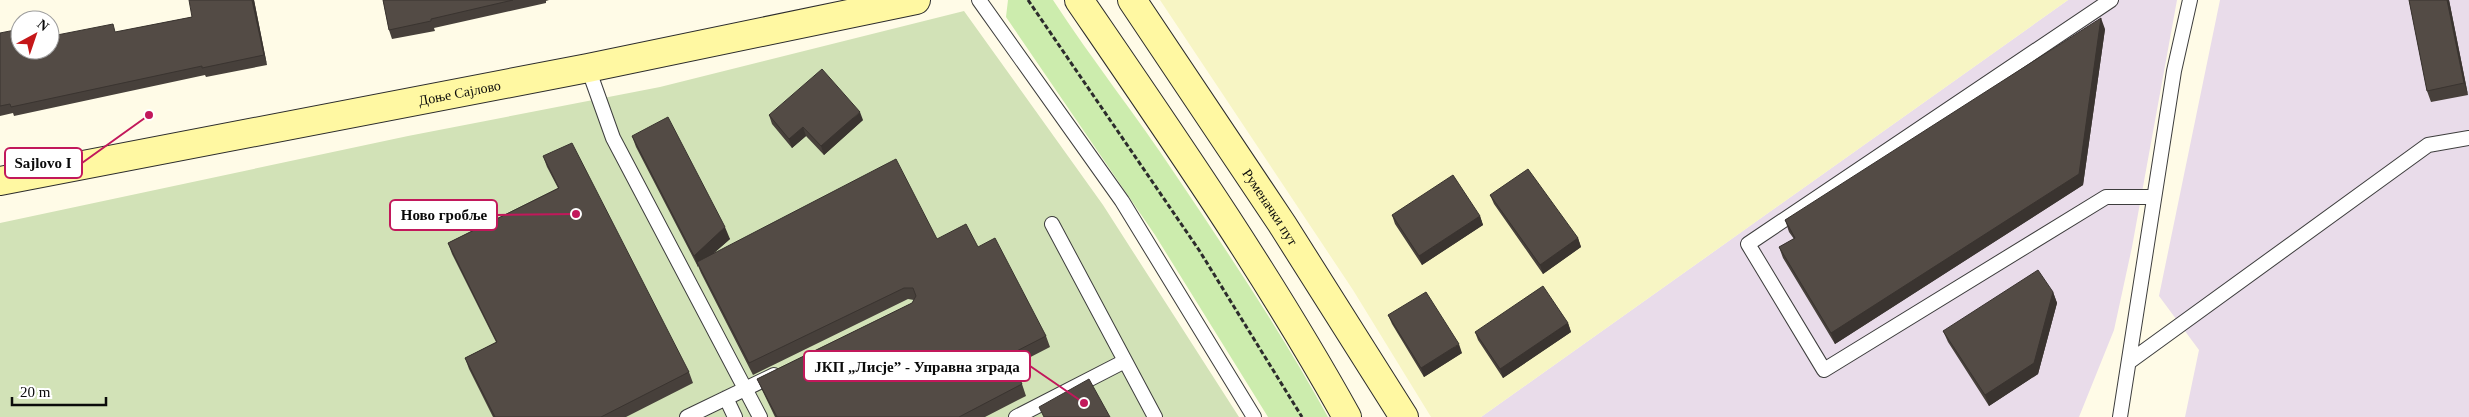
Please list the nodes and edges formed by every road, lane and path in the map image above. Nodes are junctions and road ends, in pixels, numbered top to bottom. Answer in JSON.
{"nodes":[{"id":1,"x":916,"y":0,"type":"edge"},
{"id":2,"x":979,"y":0,"type":"edge"},
{"id":3,"x":1028,"y":0,"type":"edge"},
{"id":4,"x":1080,"y":0,"type":"edge"},
{"id":5,"x":1132,"y":0,"type":"edge"},
{"id":6,"x":2111,"y":0,"type":"edge"},
{"id":7,"x":2190,"y":0,"type":"edge"},
{"id":8,"x":588,"y":68,"type":"junction"},
{"id":9,"x":2469,"y":138,"type":"edge"},
{"id":10,"x":0,"y":181,"type":"edge"},
{"id":11,"x":2154,"y":197,"type":"junction"},
{"id":12,"x":1052,"y":224,"type":"dead end"},
{"id":13,"x":1125,"y":361,"type":"junction"},
{"id":14,"x":2129,"y":362,"type":"junction"},
{"id":15,"x":789,"y":367,"type":"edge"},
{"id":16,"x":745,"y":389,"type":"junction"},
{"id":17,"x":726,"y":398,"type":"junction"},
{"id":18,"x":687,"y":417,"type":"edge"},
{"id":19,"x":736,"y":417,"type":"edge"},
{"id":20,"x":760,"y":417,"type":"edge"},
{"id":21,"x":1016,"y":417,"type":"edge"},
{"id":22,"x":1155,"y":417,"type":"edge"},
{"id":23,"x":1254,"y":417,"type":"edge"},
{"id":24,"x":1302,"y":417,"type":"edge"},
{"id":25,"x":1347,"y":417,"type":"edge"},
{"id":26,"x":1404,"y":417,"type":"edge"},
{"id":27,"x":2120,"y":417,"type":"edge"}],
"edges":[{"from":1,"to":8,"type":"main road","name":"Доње Сајлово"},
{"from":2,"to":23,"type":"lane"},
{"from":3,"to":24,"type":"path"},
{"from":4,"to":25,"type":"main road"},
{"from":5,"to":26,"type":"main road","name":"Руменачки пут"},
{"from":6,"to":11,"type":"lane"},
{"from":7,"to":11,"type":"lane"},
{"from":8,"to":10,"type":"main road","name":"Доње Сајлово"},
{"from":8,"to":16,"type":"lane"},
{"from":9,"to":14,"type":"lane"},
{"from":11,"to":14,"type":"lane"},
{"from":12,"to":13,"type":"lane"},
{"from":13,"to":21,"type":"lane"},
{"from":13,"to":22,"type":"lane"},
{"from":14,"to":27,"type":"lane"},
{"from":15,"to":16,"type":"lane"},
{"from":16,"to":17,"type":"lane"},
{"from":16,"to":20,"type":"lane"},
{"from":17,"to":18,"type":"lane"},
{"from":17,"to":19,"type":"lane"}]}
